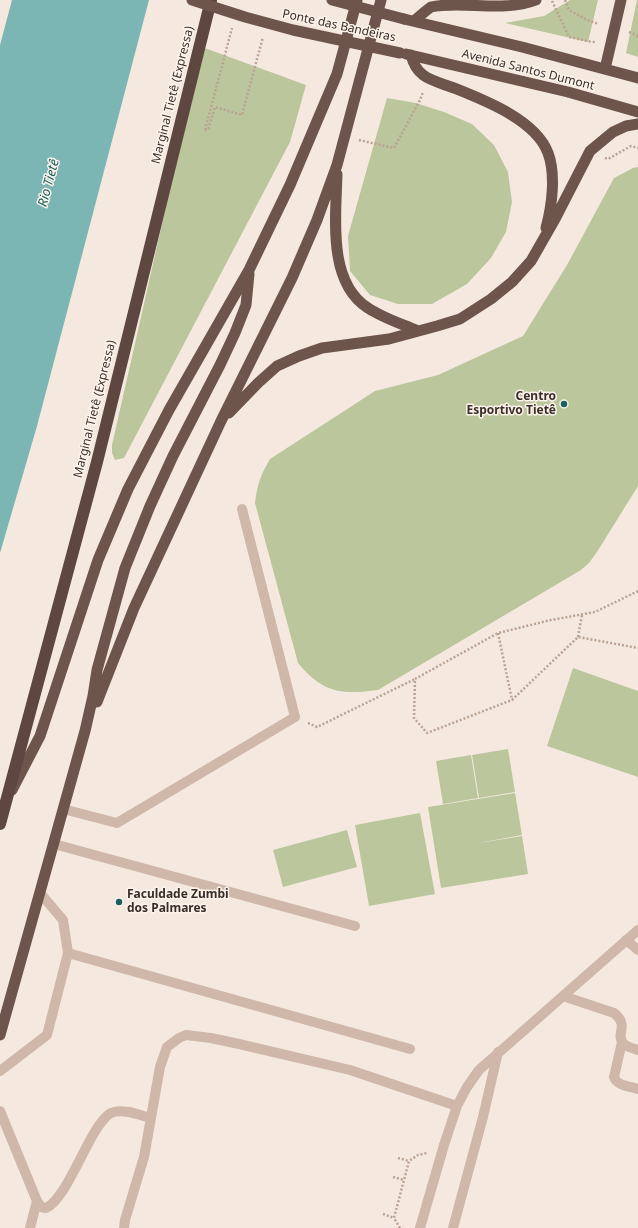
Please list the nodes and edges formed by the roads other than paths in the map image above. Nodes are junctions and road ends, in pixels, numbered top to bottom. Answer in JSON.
{"nodes":[{"id":1,"x":192,"y":0,"type":"edge"},
{"id":2,"x":211,"y":0,"type":"edge"},
{"id":3,"x":332,"y":0,"type":"edge"},
{"id":4,"x":357,"y":0,"type":"edge"},
{"id":5,"x":382,"y":0,"type":"edge"},
{"id":6,"x":536,"y":0,"type":"edge"},
{"id":7,"x":622,"y":0,"type":"edge"},
{"id":8,"x":409,"y":20,"type":"junction"},
{"id":9,"x":406,"y":54,"type":"junction"},
{"id":10,"x":605,"y":68,"type":"junction"},
{"id":11,"x":638,"y":78,"type":"edge"},
{"id":12,"x":638,"y":112,"type":"edge"},
{"id":13,"x":638,"y":124,"type":"edge"},
{"id":14,"x":337,"y":165,"type":"junction"},
{"id":15,"x":542,"y":240,"type":"junction"},
{"id":16,"x":249,"y":270,"type":"junction"},
{"id":17,"x":418,"y":331,"type":"junction"},
{"id":18,"x":221,"y":421,"type":"junction"},
{"id":19,"x":242,"y":509,"type":"dead end"},
{"id":20,"x":85,"y":731,"type":"junction"},
{"id":21,"x":6,"y":803,"type":"junction"},
{"id":22,"x":63,"y":809,"type":"junction"},
{"id":23,"x":0,"y":824,"type":"edge"},
{"id":24,"x":54,"y":844,"type":"junction"},
{"id":25,"x":40,"y":893,"type":"junction"},
{"id":26,"x":355,"y":926,"type":"dead end"},
{"id":27,"x":638,"y":930,"type":"edge"},
{"id":28,"x":626,"y":940,"type":"junction"},
{"id":29,"x":638,"y":950,"type":"edge"},
{"id":30,"x":68,"y":953,"type":"junction"},
{"id":31,"x":563,"y":996,"type":"junction"},
{"id":32,"x":0,"y":1035,"type":"edge"},
{"id":33,"x":622,"y":1042,"type":"junction"},
{"id":34,"x":410,"y":1049,"type":"dead end"},
{"id":35,"x":638,"y":1050,"type":"edge"},
{"id":36,"x":498,"y":1052,"type":"junction"},
{"id":37,"x":0,"y":1070,"type":"edge"},
{"id":38,"x":638,"y":1089,"type":"edge"},
{"id":39,"x":457,"y":1106,"type":"junction"},
{"id":40,"x":0,"y":1111,"type":"edge"},
{"id":41,"x":150,"y":1118,"type":"junction"},
{"id":42,"x":37,"y":1201,"type":"junction"},
{"id":43,"x":30,"y":1228,"type":"edge"},
{"id":44,"x":124,"y":1228,"type":"edge"},
{"id":45,"x":420,"y":1228,"type":"edge"},
{"id":46,"x":452,"y":1228,"type":"edge"}],
"edges":[{"from":1,"to":9,"type":"highway","name":"Ponte das Bandeiras","bridge":true},
{"from":2,"to":21,"type":"highway","name":"Marginal Tietê (Expressa)"},
{"from":3,"to":8,"type":"highway","name":"Ponte das Bandeiras","bridge":true},
{"from":4,"to":16,"type":"highway"},
{"from":5,"to":14,"type":"highway"},
{"from":6,"to":8,"type":"highway"},
{"from":7,"to":10,"type":"highway"},
{"from":8,"to":10,"type":"highway","name":"Avenida Santos Dumont"},
{"from":9,"to":12,"type":"highway","name":"Avenida Santos Dumont"},
{"from":9,"to":15,"type":"highway"},
{"from":10,"to":11,"type":"highway","name":"Avenida Santos Dumont"},
{"from":13,"to":15,"type":"highway"},
{"from":14,"to":17,"type":"highway"},
{"from":14,"to":18,"type":"highway"},
{"from":15,"to":17,"type":"highway"},
{"from":16,"to":20,"type":"highway"},
{"from":16,"to":21,"type":"highway"},
{"from":17,"to":18,"type":"highway"},
{"from":18,"to":20,"type":"highway"},
{"from":19,"to":22,"type":"lane"},
{"from":20,"to":22,"type":"highway"},
{"from":21,"to":23,"type":"highway","name":"Marginal Tietê (Expressa)"},
{"from":22,"to":24,"type":"highway"},
{"from":24,"to":25,"type":"highway"},
{"from":24,"to":26,"type":"lane"},
{"from":25,"to":30,"type":"lane"},
{"from":25,"to":32,"type":"highway"},
{"from":27,"to":28,"type":"lane"},
{"from":28,"to":29,"type":"lane"},
{"from":28,"to":31,"type":"lane"},
{"from":30,"to":34,"type":"lane"},
{"from":30,"to":37,"type":"lane"},
{"from":31,"to":33,"type":"lane"},
{"from":31,"to":36,"type":"lane"},
{"from":33,"to":35,"type":"lane"},
{"from":33,"to":38,"type":"lane"},
{"from":36,"to":39,"type":"lane"},
{"from":36,"to":46,"type":"lane"},
{"from":39,"to":41,"type":"lane"},
{"from":39,"to":45,"type":"lane"},
{"from":40,"to":42,"type":"lane"},
{"from":41,"to":42,"type":"lane"},
{"from":41,"to":44,"type":"lane"},
{"from":42,"to":43,"type":"lane"}]}
